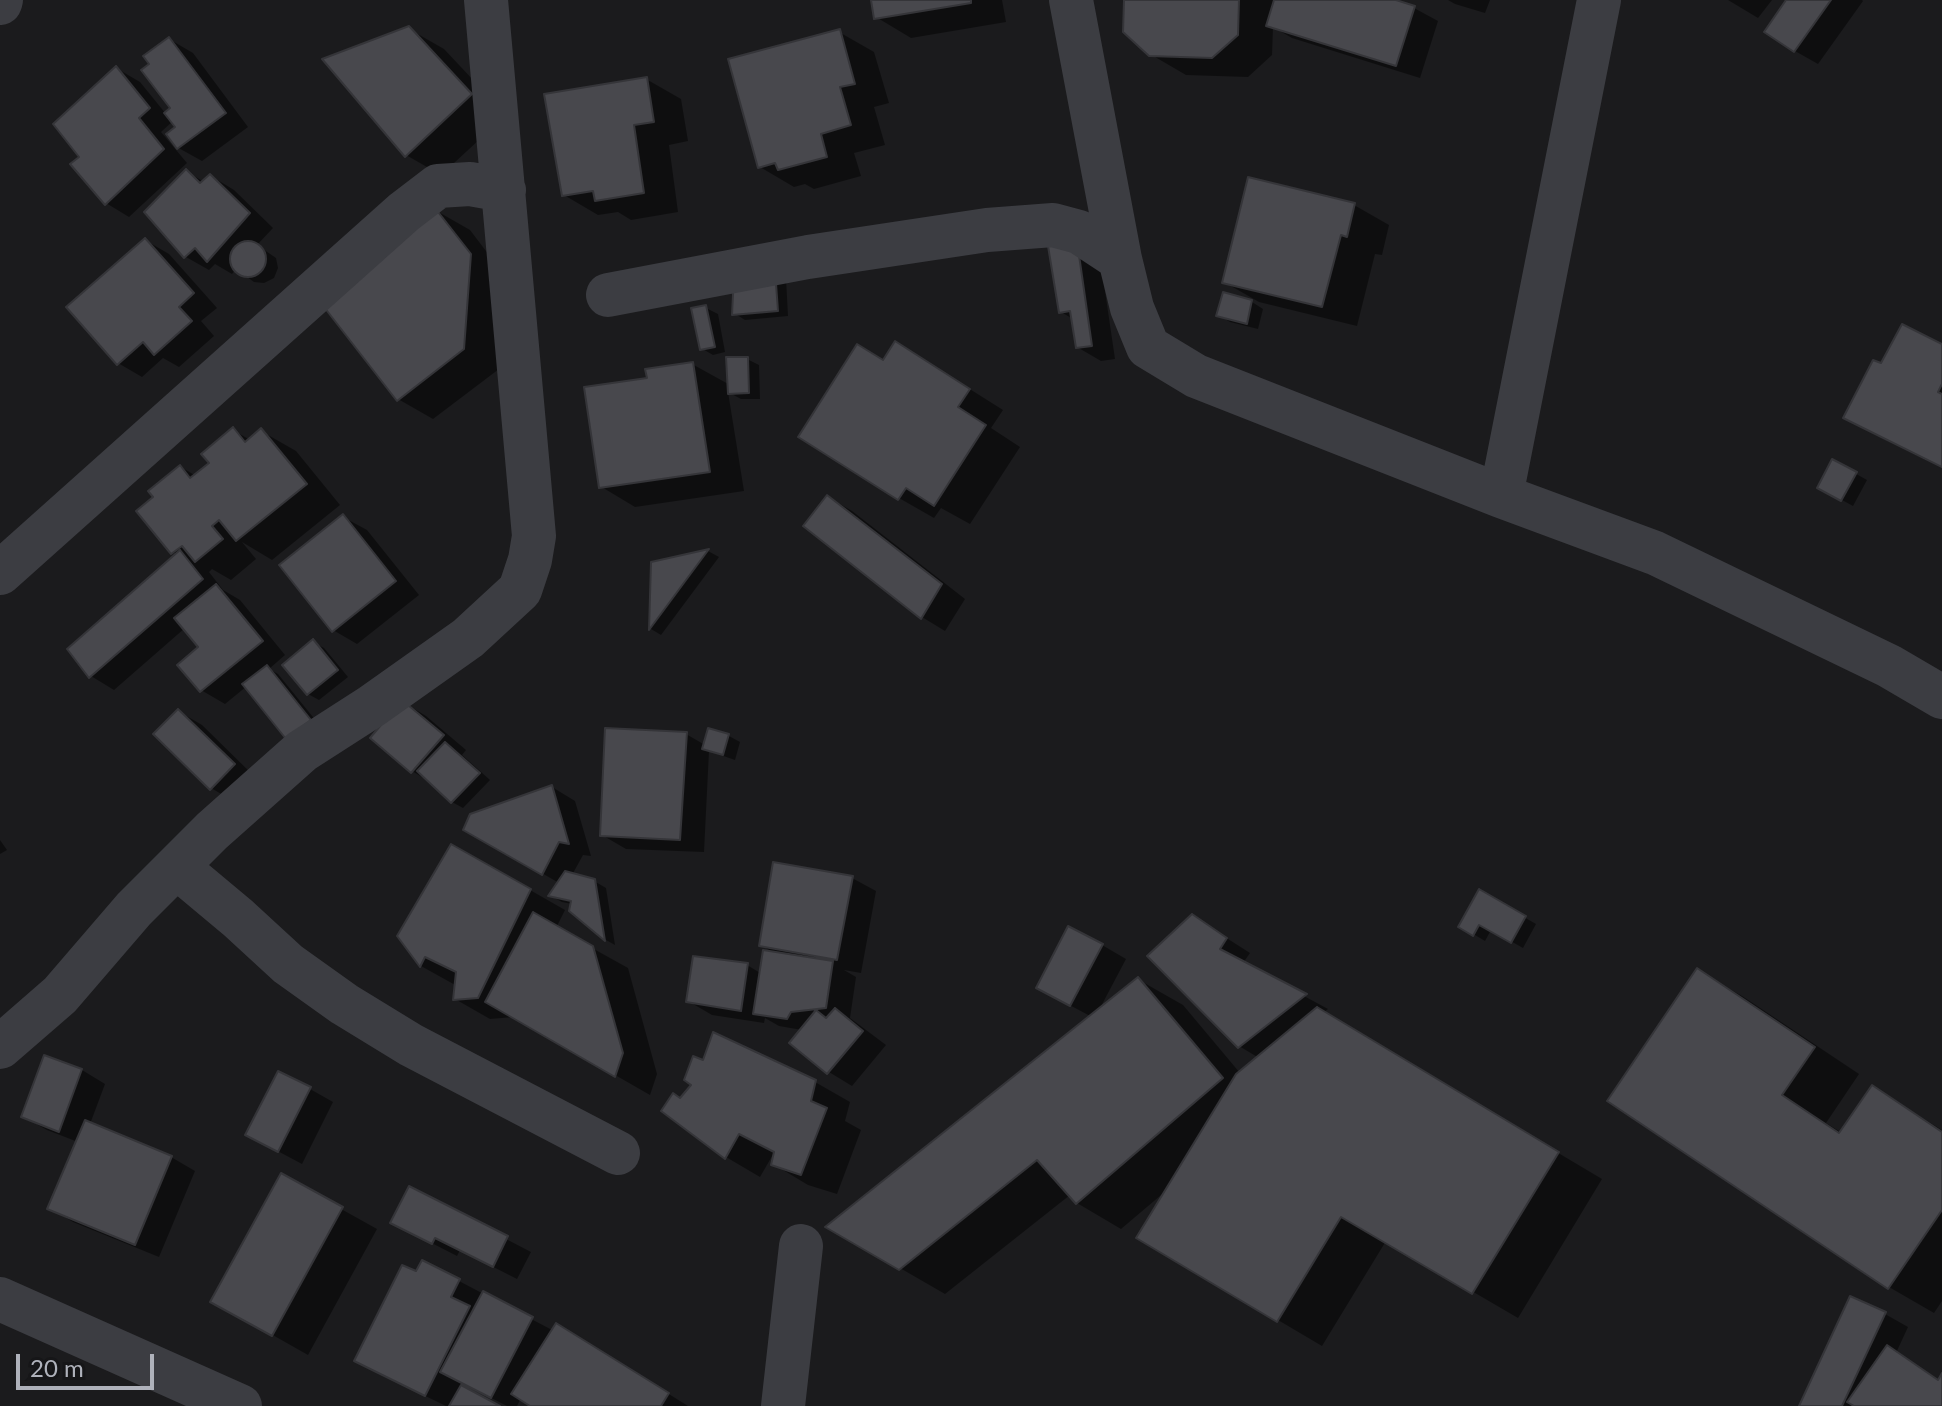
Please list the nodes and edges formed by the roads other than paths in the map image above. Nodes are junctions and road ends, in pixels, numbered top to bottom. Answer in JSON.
{"nodes":[{"id":1,"x":486,"y":0,"type":"edge"},
{"id":2,"x":1071,"y":0,"type":"edge"},
{"id":3,"x":1599,"y":0,"type":"edge"},
{"id":4,"x":504,"y":190,"type":"junction"},
{"id":5,"x":1120,"y":259,"type":"junction"},
{"id":6,"x":608,"y":295,"type":"dead end"},
{"id":7,"x":1501,"y":496,"type":"junction"},
{"id":8,"x":0,"y":573,"type":"edge"},
{"id":9,"x":1942,"y":697,"type":"edge"},
{"id":10,"x":177,"y":867,"type":"junction"},
{"id":11,"x":0,"y":1047,"type":"edge"},
{"id":12,"x":618,"y":1153,"type":"dead end"},
{"id":13,"x":801,"y":1246,"type":"dead end"},
{"id":14,"x":0,"y":1299,"type":"edge"},
{"id":15,"x":240,"y":1406,"type":"edge"},
{"id":16,"x":783,"y":1406,"type":"edge"}],
"edges":[{"from":1,"to":4,"type":"street"},
{"from":2,"to":5,"type":"street"},
{"from":3,"to":7,"type":"street"},
{"from":4,"to":8,"type":"street"},
{"from":4,"to":10,"type":"street"},
{"from":5,"to":6,"type":"street"},
{"from":5,"to":7,"type":"street"},
{"from":7,"to":9,"type":"street"},
{"from":10,"to":11,"type":"street"},
{"from":10,"to":12,"type":"street"},
{"from":13,"to":16,"type":"street"},
{"from":14,"to":15,"type":"street"}]}
